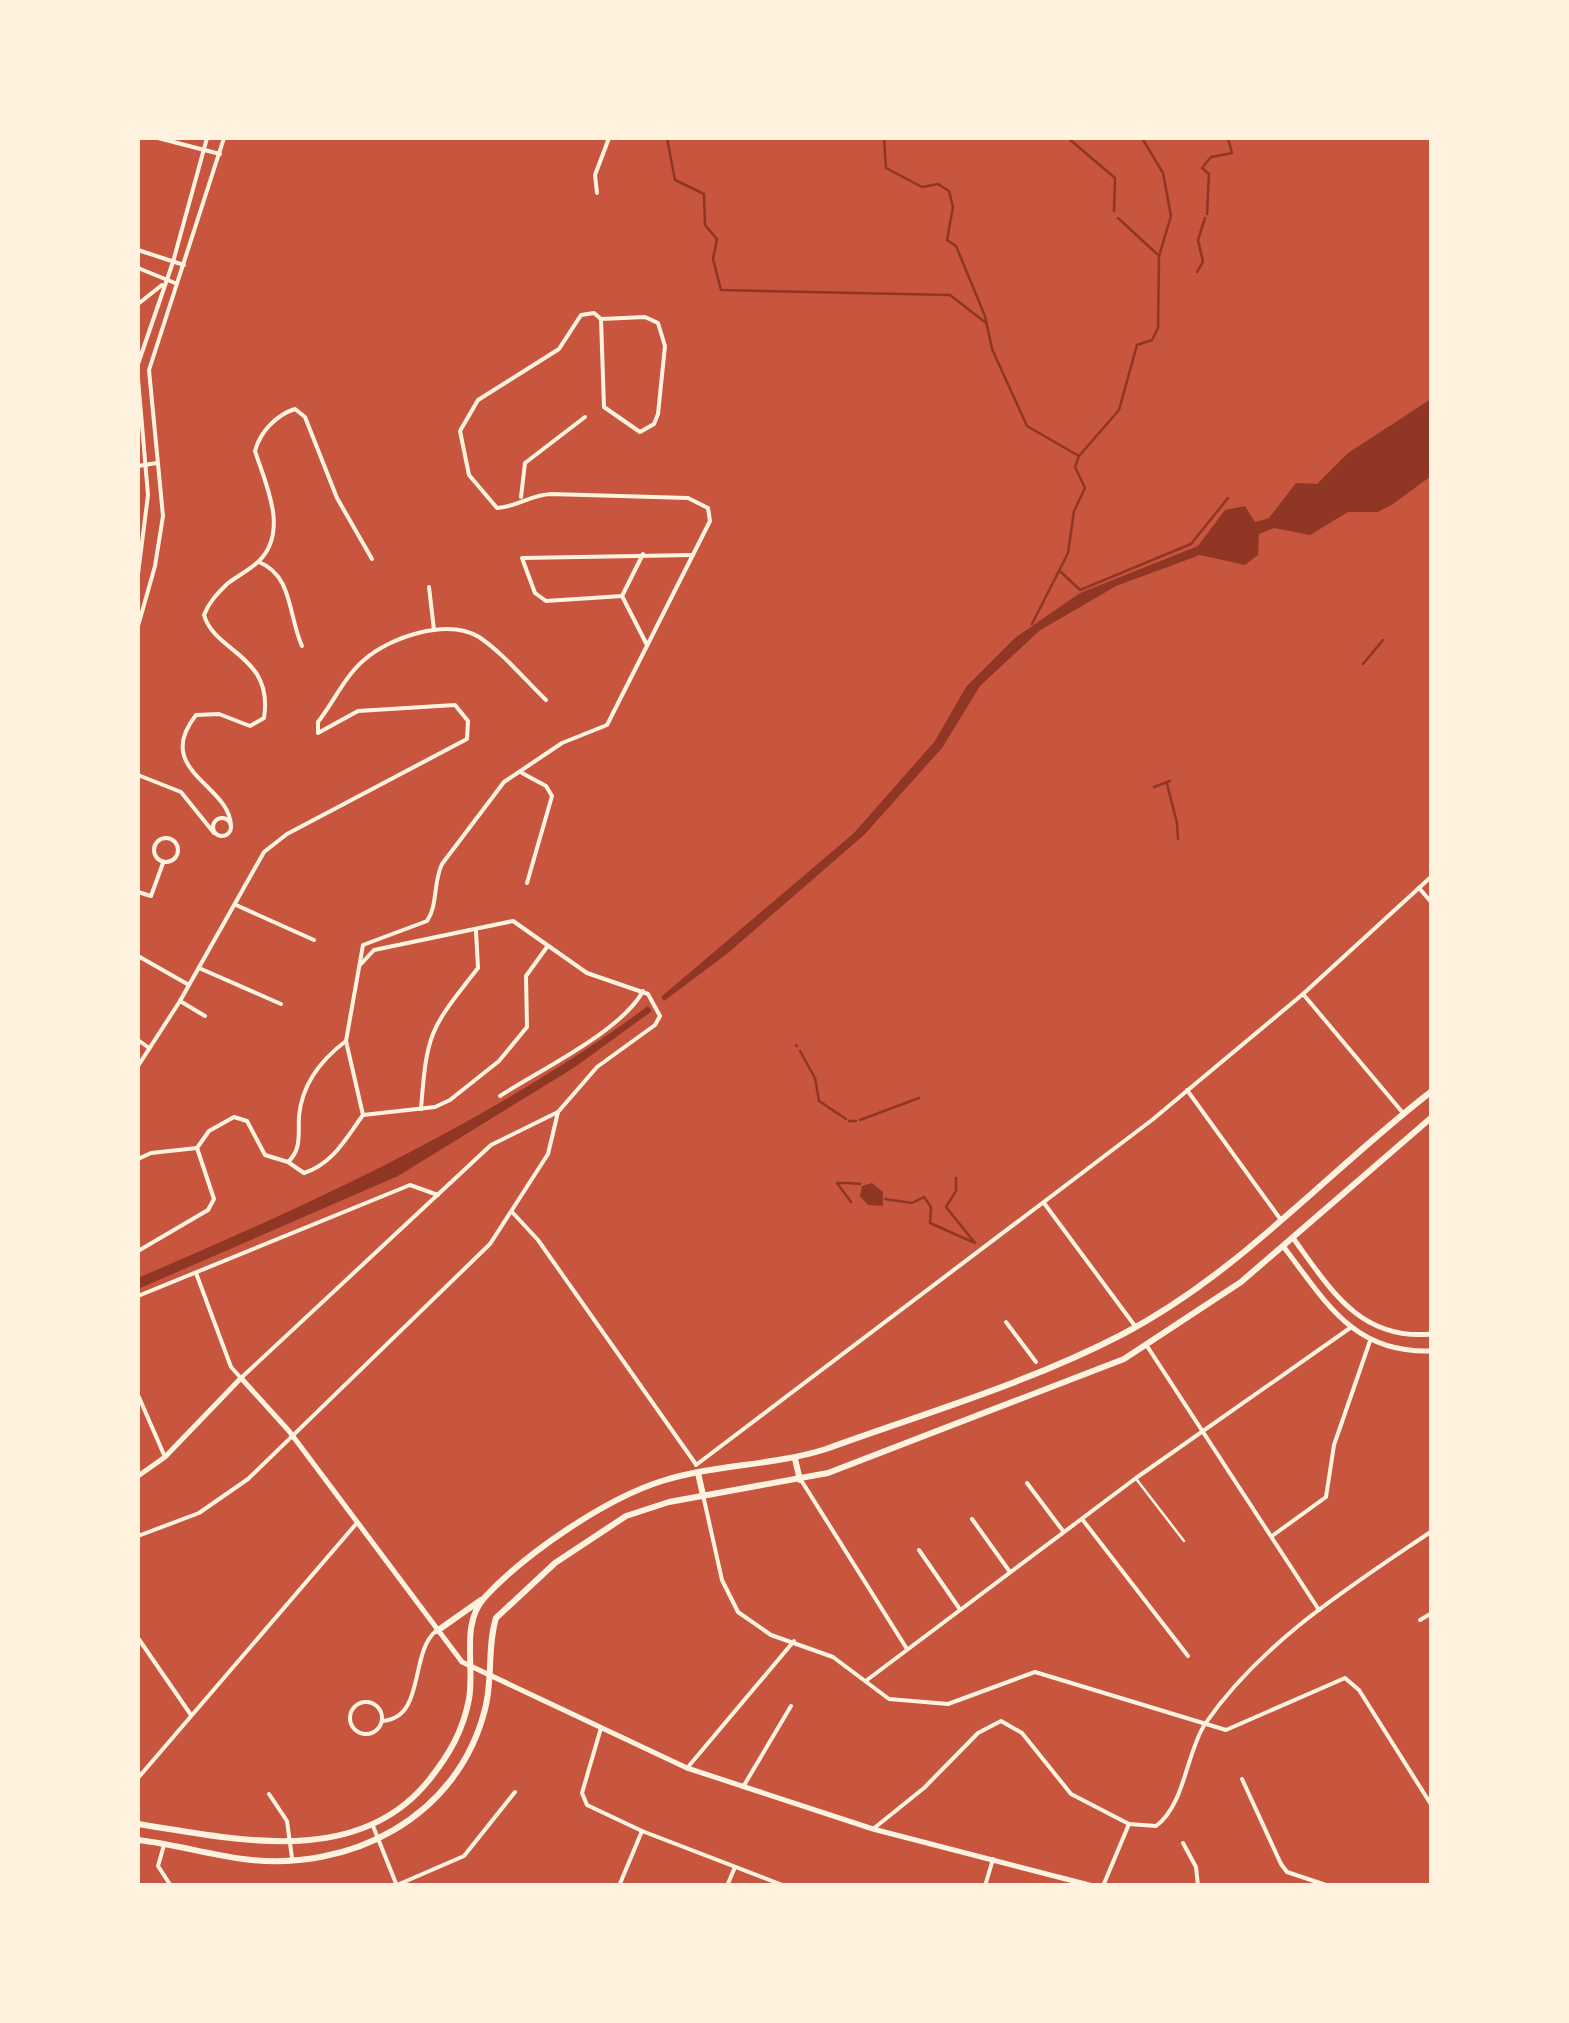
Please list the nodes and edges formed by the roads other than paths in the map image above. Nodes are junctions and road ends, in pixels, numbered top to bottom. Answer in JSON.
{"nodes":[{"id":1,"x":158,"y":138,"type":"edge"},
{"id":2,"x":207,"y":138,"type":"edge"},
{"id":3,"x":224,"y":138,"type":"edge"},
{"id":4,"x":609,"y":138,"type":"edge"},
{"id":5,"x":204,"y":150,"type":"junction"},
{"id":6,"x":220,"y":154,"type":"junction"},
{"id":7,"x":597,"y":193,"type":"dead end"},
{"id":8,"x":138,"y":250,"type":"edge"},
{"id":9,"x":173,"y":262,"type":"junction"},
{"id":10,"x":184,"y":265,"type":"junction"},
{"id":11,"x":138,"y":268,"type":"edge"},
{"id":12,"x":167,"y":278,"type":"junction"},
{"id":13,"x":176,"y":284,"type":"junction"},
{"id":14,"x":162,"y":285,"type":"junction"},
{"id":15,"x":138,"y":304,"type":"edge"},
{"id":16,"x":601,"y":319,"type":"junction"},
{"id":17,"x":138,"y":322,"type":"edge"},
{"id":18,"x":147,"y":327,"type":"junction"},
{"id":19,"x":138,"y":364,"type":"edge"},
{"id":20,"x":138,"y":379,"type":"edge"},
{"id":21,"x":138,"y":387,"type":"edge"},
{"id":22,"x":153,"y":393,"type":"junction"},
{"id":23,"x":584,"y":417,"type":"dead end"},
{"id":24,"x":159,"y":462,"type":"junction"},
{"id":25,"x":144,"y":464,"type":"junction"},
{"id":26,"x":138,"y":466,"type":"edge"},
{"id":27,"x":521,"y":498,"type":"junction"},
{"id":28,"x":644,"y":554,"type":"junction"},
{"id":29,"x":693,"y":555,"type":"junction"},
{"id":30,"x":372,"y":559,"type":"dead end"},
{"id":31,"x":258,"y":562,"type":"junction"},
{"id":32,"x":138,"y":574,"type":"edge"},
{"id":33,"x":429,"y":588,"type":"dead end"},
{"id":34,"x":622,"y":596,"type":"junction"},
{"id":35,"x":138,"y":626,"type":"edge"},
{"id":36,"x":434,"y":630,"type":"junction"},
{"id":37,"x":648,"y":645,"type":"junction"},
{"id":38,"x":302,"y":646,"type":"dead end"},
{"id":39,"x":546,"y":700,"type":"dead end"},
{"id":40,"x":522,"y":773,"type":"junction"},
{"id":41,"x":138,"y":775,"type":"edge"},
{"id":42,"x":221,"y":806,"type":"junction"},
{"id":43,"x":204,"y":819,"type":"junction"},
{"id":44,"x":216,"y":820,"type":"junction"},
{"id":45,"x":232,"y":826,"type":"junction"},
{"id":46,"x":214,"y":832,"type":"junction"},
{"id":47,"x":163,"y":862,"type":"junction"},
{"id":48,"x":1432,"y":876,"type":"edge"},
{"id":49,"x":527,"y":883,"type":"dead end"},
{"id":50,"x":1418,"y":888,"type":"junction"},
{"id":51,"x":138,"y":892,"type":"edge"},
{"id":52,"x":1432,"y":903,"type":"edge"},
{"id":53,"x":236,"y":905,"type":"junction"},
{"id":54,"x":476,"y":930,"type":"junction"},
{"id":55,"x":314,"y":940,"type":"dead end"},
{"id":56,"x":547,"y":948,"type":"junction"},
{"id":57,"x":138,"y":956,"type":"edge"},
{"id":58,"x":359,"y":966,"type":"junction"},
{"id":59,"x":200,"y":968,"type":"junction"},
{"id":60,"x":189,"y":985,"type":"junction"},
{"id":61,"x":643,"y":992,"type":"junction"},
{"id":62,"x":1303,"y":994,"type":"junction"},
{"id":63,"x":180,"y":1001,"type":"junction"},
{"id":64,"x":281,"y":1004,"type":"dead end"},
{"id":65,"x":205,"y":1016,"type":"dead end"},
{"id":66,"x":138,"y":1040,"type":"edge"},
{"id":67,"x":346,"y":1041,"type":"junction"},
{"id":68,"x":150,"y":1048,"type":"junction"},
{"id":69,"x":138,"y":1066,"type":"edge"},
{"id":70,"x":1187,"y":1090,"type":"junction"},
{"id":71,"x":1432,"y":1090,"type":"edge"},
{"id":72,"x":500,"y":1096,"type":"dead end"},
{"id":73,"x":421,"y":1109,"type":"junction"},
{"id":74,"x":558,"y":1112,"type":"junction"},
{"id":75,"x":1403,"y":1113,"type":"junction"},
{"id":76,"x":363,"y":1115,"type":"junction"},
{"id":77,"x":1432,"y":1117,"type":"edge"},
{"id":78,"x":196,"y":1148,"type":"junction"},
{"id":79,"x":138,"y":1160,"type":"edge"},
{"id":80,"x":288,"y":1162,"type":"junction"},
{"id":81,"x":438,"y":1195,"type":"junction"},
{"id":82,"x":1044,"y":1203,"type":"junction"},
{"id":83,"x":513,"y":1212,"type":"junction"},
{"id":84,"x":1283,"y":1223,"type":"junction"},
{"id":85,"x":1294,"y":1238,"type":"junction"},
{"id":86,"x":1283,"y":1246,"type":"junction"},
{"id":87,"x":138,"y":1252,"type":"edge"},
{"id":88,"x":196,"y":1273,"type":"junction"},
{"id":89,"x":138,"y":1296,"type":"edge"},
{"id":90,"x":1359,"y":1317,"type":"junction"},
{"id":91,"x":1006,"y":1322,"type":"dead end"},
{"id":92,"x":1136,"y":1326,"type":"junction"},
{"id":93,"x":1350,"y":1328,"type":"junction"},
{"id":94,"x":1373,"y":1328,"type":"junction"},
{"id":95,"x":1432,"y":1334,"type":"edge"},
{"id":96,"x":1370,"y":1341,"type":"junction"},
{"id":97,"x":1147,"y":1345,"type":"junction"},
{"id":98,"x":1432,"y":1351,"type":"edge"},
{"id":99,"x":1036,"y":1362,"type":"dead end"},
{"id":100,"x":241,"y":1378,"type":"junction"},
{"id":101,"x":138,"y":1395,"type":"edge"},
{"id":102,"x":1202,"y":1431,"type":"junction"},
{"id":103,"x":292,"y":1436,"type":"junction"},
{"id":104,"x":166,"y":1457,"type":"junction"},
{"id":105,"x":795,"y":1459,"type":"junction"},
{"id":106,"x":697,"y":1469,"type":"junction"},
{"id":107,"x":138,"y":1476,"type":"edge"},
{"id":108,"x":1136,"y":1478,"type":"junction"},
{"id":109,"x":800,"y":1480,"type":"junction"},
{"id":110,"x":1027,"y":1482,"type":"dead end"},
{"id":111,"x":703,"y":1495,"type":"junction"},
{"id":112,"x":972,"y":1519,"type":"dead end"},
{"id":113,"x":1082,"y":1519,"type":"junction"},
{"id":114,"x":357,"y":1523,"type":"junction"},
{"id":115,"x":1432,"y":1531,"type":"edge"},
{"id":116,"x":1063,"y":1532,"type":"junction"},
{"id":117,"x":138,"y":1536,"type":"edge"},
{"id":118,"x":1272,"y":1536,"type":"junction"},
{"id":119,"x":1184,"y":1541,"type":"dead end"},
{"id":120,"x":919,"y":1550,"type":"dead end"},
{"id":121,"x":1010,"y":1572,"type":"junction"},
{"id":122,"x":483,"y":1599,"type":"junction"},
{"id":123,"x":960,"y":1609,"type":"junction"},
{"id":124,"x":1320,"y":1610,"type":"junction"},
{"id":125,"x":1432,"y":1612,"type":"edge"},
{"id":126,"x":1420,"y":1620,"type":"dead end"},
{"id":127,"x":436,"y":1631,"type":"junction"},
{"id":128,"x":138,"y":1638,"type":"edge"},
{"id":129,"x":794,"y":1641,"type":"junction"},
{"id":130,"x":906,"y":1649,"type":"junction"},
{"id":131,"x":1188,"y":1656,"type":"dead end"},
{"id":132,"x":474,"y":1666,"type":"junction"},
{"id":133,"x":490,"y":1673,"type":"junction"},
{"id":134,"x":866,"y":1680,"type":"junction"},
{"id":135,"x":791,"y":1706,"type":"dead end"},
{"id":136,"x":191,"y":1715,"type":"junction"},
{"id":137,"x":382,"y":1721,"type":"junction"},
{"id":138,"x":1204,"y":1726,"type":"junction"},
{"id":139,"x":601,"y":1727,"type":"junction"},
{"id":140,"x":688,"y":1768,"type":"junction"},
{"id":141,"x":138,"y":1778,"type":"edge"},
{"id":142,"x":1242,"y":1779,"type":"dead end"},
{"id":143,"x":742,"y":1787,"type":"junction"},
{"id":144,"x":516,"y":1792,"type":"dead end"},
{"id":145,"x":269,"y":1794,"type":"dead end"},
{"id":146,"x":1432,"y":1806,"type":"edge"},
{"id":147,"x":138,"y":1824,"type":"edge"},
{"id":148,"x":1129,"y":1824,"type":"junction"},
{"id":149,"x":372,"y":1826,"type":"junction"},
{"id":150,"x":168,"y":1829,"type":"junction"},
{"id":151,"x":873,"y":1829,"type":"junction"},
{"id":152,"x":642,"y":1831,"type":"junction"},
{"id":153,"x":138,"y":1840,"type":"edge"},
{"id":154,"x":379,"y":1841,"type":"junction"},
{"id":155,"x":292,"y":1842,"type":"junction"},
{"id":156,"x":1183,"y":1843,"type":"dead end"},
{"id":157,"x":164,"y":1845,"type":"junction"},
{"id":158,"x":292,"y":1858,"type":"junction"},
{"id":159,"x":992,"y":1858,"type":"junction"},
{"id":160,"x":736,"y":1866,"type":"junction"},
{"id":161,"x":396,"y":1883,"type":"edge"},
{"id":162,"x":171,"y":1886,"type":"edge"},
{"id":163,"x":620,"y":1886,"type":"edge"},
{"id":164,"x":728,"y":1886,"type":"edge"},
{"id":165,"x":785,"y":1886,"type":"edge"},
{"id":166,"x":985,"y":1886,"type":"edge"},
{"id":167,"x":1093,"y":1886,"type":"edge"},
{"id":168,"x":1102,"y":1886,"type":"edge"},
{"id":169,"x":1198,"y":1886,"type":"edge"},
{"id":170,"x":1328,"y":1886,"type":"edge"}],
"edges":[{"from":1,"to":5,"type":"street"},
{"from":2,"to":5,"type":"street"},
{"from":3,"to":6,"type":"street"},
{"from":4,"to":7,"type":"street"},
{"from":5,"to":6,"type":"street"},
{"from":5,"to":9,"type":"street"},
{"from":6,"to":10,"type":"street"},
{"from":8,"to":9,"type":"street"},
{"from":9,"to":10,"type":"street"},
{"from":9,"to":12,"type":"street"},
{"from":10,"to":13,"type":"street"},
{"from":11,"to":12,"type":"street"},
{"from":12,"to":13,"type":"street"},
{"from":12,"to":14,"type":"street"},
{"from":13,"to":22,"type":"street"},
{"from":14,"to":15,"type":"street"},
{"from":14,"to":18,"type":"street"},
{"from":16,"to":16,"type":"street"},
{"from":16,"to":27,"type":"street"},
{"from":17,"to":18,"type":"street"},
{"from":18,"to":19,"type":"street"},
{"from":20,"to":21,"type":"street"},
{"from":21,"to":22,"type":"street"},
{"from":21,"to":25,"type":"street"},
{"from":22,"to":24,"type":"street"},
{"from":23,"to":27,"type":"street"},
{"from":24,"to":25,"type":"street"},
{"from":24,"to":35,"type":"street"},
{"from":25,"to":26,"type":"street"},
{"from":25,"to":32,"type":"street"},
{"from":27,"to":29,"type":"street"},
{"from":28,"to":29,"type":"street"},
{"from":28,"to":34,"type":"street"},
{"from":28,"to":34,"type":"street"},
{"from":29,"to":37,"type":"street"},
{"from":30,"to":31,"type":"street"},
{"from":31,"to":38,"type":"street"},
{"from":31,"to":42,"type":"street"},
{"from":33,"to":36,"type":"street"},
{"from":34,"to":37,"type":"street"},
{"from":36,"to":39,"type":"street"},
{"from":36,"to":53,"type":"street"},
{"from":37,"to":40,"type":"street"},
{"from":40,"to":49,"type":"street"},
{"from":40,"to":58,"type":"street"},
{"from":41,"to":43,"type":"street"},
{"from":42,"to":44,"type":"street"},
{"from":42,"to":45,"type":"street"},
{"from":43,"to":44,"type":"street"},
{"from":43,"to":46,"type":"street"},
{"from":44,"to":45,"type":"street"},
{"from":44,"to":46,"type":"street"},
{"from":45,"to":46,"type":"street"},
{"from":47,"to":47,"type":"street"},
{"from":47,"to":51,"type":"street"},
{"from":48,"to":50,"type":"street"},
{"from":50,"to":52,"type":"street"},
{"from":50,"to":62,"type":"street"},
{"from":53,"to":55,"type":"street"},
{"from":53,"to":59,"type":"street"},
{"from":54,"to":56,"type":"street"},
{"from":54,"to":58,"type":"street"},
{"from":54,"to":73,"type":"street"},
{"from":56,"to":61,"type":"street"},
{"from":56,"to":73,"type":"street"},
{"from":57,"to":60,"type":"street"},
{"from":58,"to":67,"type":"street"},
{"from":59,"to":60,"type":"street"},
{"from":59,"to":64,"type":"street"},
{"from":60,"to":63,"type":"street"},
{"from":61,"to":72,"type":"street"},
{"from":61,"to":74,"type":"street"},
{"from":62,"to":70,"type":"street"},
{"from":62,"to":75,"type":"street"},
{"from":63,"to":65,"type":"street"},
{"from":63,"to":68,"type":"street"},
{"from":66,"to":68,"type":"street"},
{"from":67,"to":76,"type":"street"},
{"from":67,"to":80,"type":"street"},
{"from":68,"to":69,"type":"street"},
{"from":70,"to":82,"type":"street"},
{"from":70,"to":84,"type":"street"},
{"from":71,"to":75,"type":"main road"},
{"from":73,"to":76,"type":"street"},
{"from":74,"to":81,"type":"street"},
{"from":74,"to":83,"type":"street"},
{"from":75,"to":84,"type":"main road"},
{"from":76,"to":80,"type":"street"},
{"from":77,"to":85,"type":"main road"},
{"from":78,"to":79,"type":"street"},
{"from":78,"to":80,"type":"street"},
{"from":78,"to":87,"type":"street"},
{"from":81,"to":88,"type":"street"},
{"from":81,"to":100,"type":"street"},
{"from":82,"to":92,"type":"street"},
{"from":82,"to":106,"type":"street"},
{"from":83,"to":103,"type":"street"},
{"from":83,"to":106,"type":"street"},
{"from":84,"to":85,"type":"main road"},
{"from":84,"to":86,"type":"main road"},
{"from":84,"to":92,"type":"main road"},
{"from":85,"to":86,"type":"main road"},
{"from":85,"to":90,"type":"street"},
{"from":86,"to":93,"type":"street"},
{"from":86,"to":97,"type":"main road"},
{"from":88,"to":89,"type":"street"},
{"from":88,"to":100,"type":"street"},
{"from":90,"to":93,"type":"street"},
{"from":90,"to":94,"type":"street"},
{"from":91,"to":99,"type":"street"},
{"from":92,"to":105,"type":"main road"},
{"from":93,"to":96,"type":"street"},
{"from":93,"to":102,"type":"street"},
{"from":94,"to":95,"type":"street"},
{"from":94,"to":96,"type":"street"},
{"from":96,"to":98,"type":"street"},
{"from":96,"to":118,"type":"street"},
{"from":97,"to":102,"type":"street"},
{"from":97,"to":109,"type":"main road"},
{"from":100,"to":103,"type":"street"},
{"from":100,"to":104,"type":"street"},
{"from":101,"to":104,"type":"street"},
{"from":102,"to":108,"type":"street"},
{"from":102,"to":118,"type":"street"},
{"from":103,"to":114,"type":"street"},
{"from":103,"to":117,"type":"street"},
{"from":104,"to":107,"type":"street"},
{"from":105,"to":106,"type":"main road"},
{"from":105,"to":109,"type":"main road"},
{"from":106,"to":111,"type":"main road"},
{"from":106,"to":122,"type":"main road"},
{"from":108,"to":113,"type":"street"},
{"from":108,"to":119,"type":"lane"},
{"from":109,"to":111,"type":"main road"},
{"from":109,"to":130,"type":"street"},
{"from":110,"to":116,"type":"street"},
{"from":111,"to":129,"type":"street"},
{"from":111,"to":133,"type":"main road"},
{"from":112,"to":121,"type":"street"},
{"from":113,"to":116,"type":"street"},
{"from":113,"to":131,"type":"street"},
{"from":114,"to":127,"type":"street"},
{"from":114,"to":136,"type":"street"},
{"from":115,"to":124,"type":"street"},
{"from":116,"to":121,"type":"street"},
{"from":118,"to":124,"type":"street"},
{"from":120,"to":123,"type":"street"},
{"from":121,"to":123,"type":"street"},
{"from":122,"to":127,"type":"main road"},
{"from":122,"to":132,"type":"main road"},
{"from":123,"to":130,"type":"street"},
{"from":124,"to":138,"type":"street"},
{"from":125,"to":126,"type":"street"},
{"from":127,"to":132,"type":"street"},
{"from":127,"to":137,"type":"street"},
{"from":128,"to":136,"type":"street"},
{"from":129,"to":134,"type":"street"},
{"from":129,"to":140,"type":"street"},
{"from":130,"to":134,"type":"street"},
{"from":132,"to":133,"type":"street"},
{"from":132,"to":149,"type":"main road"},
{"from":133,"to":139,"type":"street"},
{"from":133,"to":154,"type":"main road"},
{"from":134,"to":138,"type":"street"},
{"from":135,"to":143,"type":"street"},
{"from":136,"to":141,"type":"street"},
{"from":137,"to":137,"type":"street"},
{"from":138,"to":146,"type":"street"},
{"from":138,"to":148,"type":"street"},
{"from":139,"to":140,"type":"street"},
{"from":139,"to":152,"type":"street"},
{"from":140,"to":143,"type":"street"},
{"from":142,"to":170,"type":"street"},
{"from":143,"to":151,"type":"street"},
{"from":144,"to":161,"type":"street"},
{"from":145,"to":155,"type":"street"},
{"from":147,"to":150,"type":"main road"},
{"from":148,"to":151,"type":"street"},
{"from":148,"to":168,"type":"street"},
{"from":149,"to":154,"type":"street"},
{"from":149,"to":155,"type":"main road"},
{"from":150,"to":155,"type":"main road"},
{"from":150,"to":157,"type":"main road"},
{"from":151,"to":159,"type":"street"},
{"from":152,"to":160,"type":"street"},
{"from":152,"to":163,"type":"street"},
{"from":153,"to":157,"type":"main road"},
{"from":154,"to":158,"type":"main road"},
{"from":154,"to":161,"type":"street"},
{"from":155,"to":158,"type":"street"},
{"from":156,"to":169,"type":"street"},
{"from":157,"to":158,"type":"main road"},
{"from":157,"to":162,"type":"street"},
{"from":159,"to":166,"type":"street"},
{"from":159,"to":167,"type":"street"},
{"from":160,"to":164,"type":"street"},
{"from":160,"to":165,"type":"street"}]}
